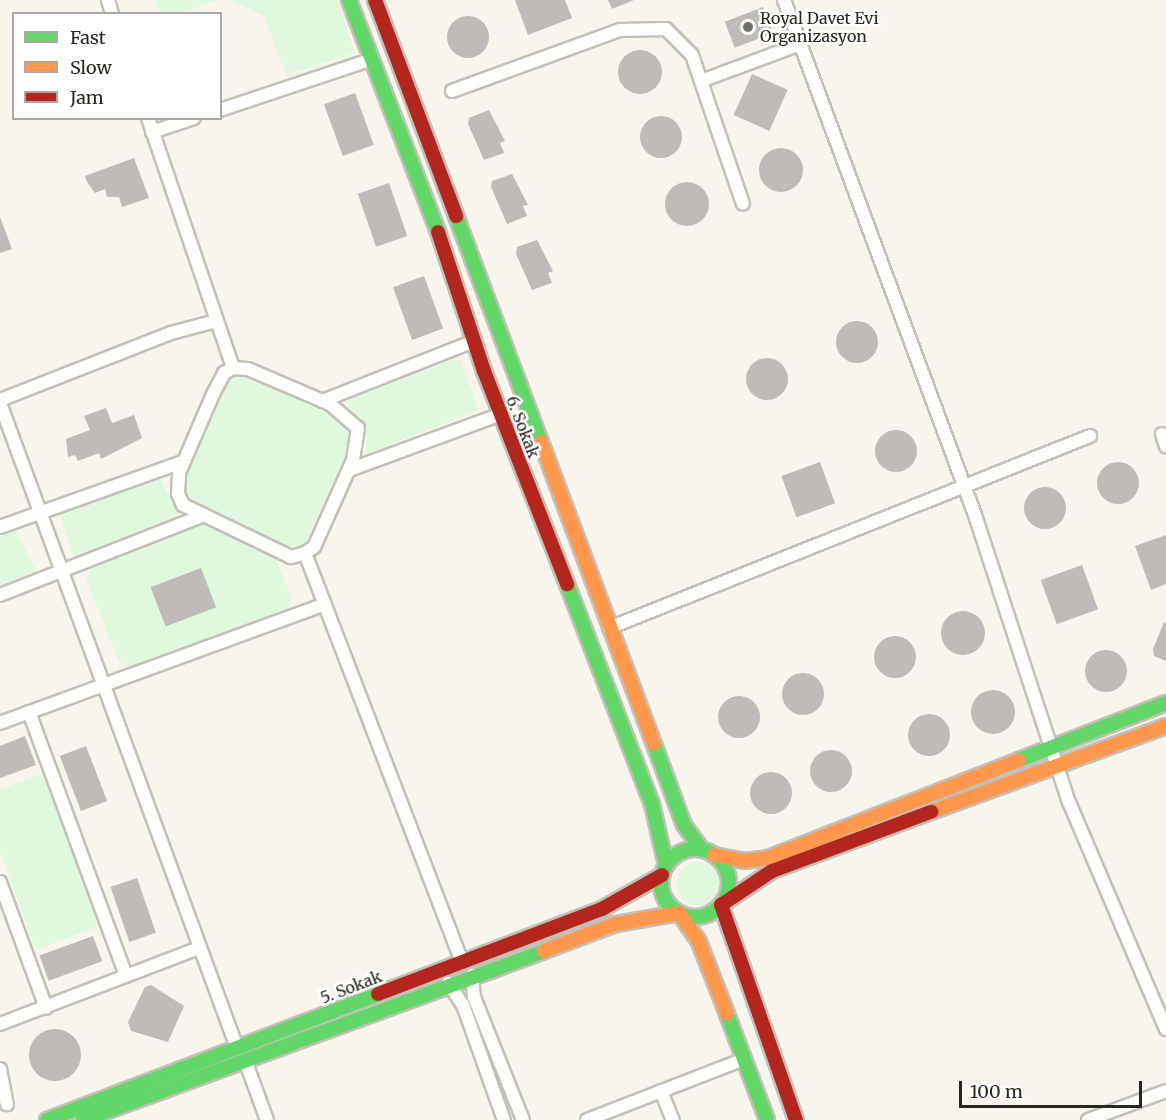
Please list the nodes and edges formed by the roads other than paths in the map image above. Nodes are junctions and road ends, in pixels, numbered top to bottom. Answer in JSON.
{"nodes":[{"id":1,"x":349,"y":0,"type":"edge"},
{"id":2,"x":375,"y":0,"type":"edge"},
{"id":3,"x":784,"y":0,"type":"edge"},
{"id":4,"x":798,"y":45,"type":"junction"},
{"id":5,"x":372,"y":60,"type":"junction"},
{"id":6,"x":701,"y":81,"type":"junction"},
{"id":7,"x":452,"y":91,"type":"dead end"},
{"id":8,"x":222,"y":109,"type":"edge"},
{"id":9,"x":149,"y":120,"type":"edge"},
{"id":10,"x":188,"y":120,"type":"edge"},
{"id":11,"x":152,"y":132,"type":"junction"},
{"id":12,"x":743,"y":204,"type":"dead end"},
{"id":13,"x":216,"y":321,"type":"junction"},
{"id":14,"x":474,"y":341,"type":"junction"},
{"id":15,"x":233,"y":368,"type":"junction"},
{"id":16,"x":0,"y":401,"type":"edge"},
{"id":17,"x":321,"y":401,"type":"junction"},
{"id":18,"x":501,"y":414,"type":"junction"},
{"id":19,"x":1090,"y":436,"type":"dead end"},
{"id":20,"x":183,"y":462,"type":"junction"},
{"id":21,"x":349,"y":470,"type":"junction"},
{"id":22,"x":966,"y":490,"type":"junction"},
{"id":23,"x":38,"y":513,"type":"junction"},
{"id":24,"x":204,"y":515,"type":"junction"},
{"id":25,"x":0,"y":527,"type":"edge"},
{"id":26,"x":305,"y":553,"type":"junction"},
{"id":27,"x":58,"y":572,"type":"junction"},
{"id":28,"x":0,"y":595,"type":"edge"},
{"id":29,"x":325,"y":604,"type":"junction"},
{"id":30,"x":609,"y":628,"type":"junction"},
{"id":31,"x":100,"y":685,"type":"junction"},
{"id":32,"x":1166,"y":703,"type":"edge"},
{"id":33,"x":29,"y":712,"type":"junction"},
{"id":34,"x":0,"y":723,"type":"edge"},
{"id":35,"x":1166,"y":726,"type":"edge"},
{"id":36,"x":1052,"y":745,"type":"junction"},
{"id":37,"x":1056,"y":767,"type":"junction"},
{"id":38,"x":708,"y":852,"type":"junction"},
{"id":39,"x":664,"y":870,"type":"junction"},
{"id":40,"x":0,"y":882,"type":"edge"},
{"id":41,"x":721,"y":905,"type":"junction"},
{"id":42,"x":679,"y":913,"type":"junction"},
{"id":43,"x":199,"y":948,"type":"junction"},
{"id":44,"x":462,"y":962,"type":"junction"},
{"id":45,"x":472,"y":975,"type":"junction"},
{"id":46,"x":126,"y":976,"type":"junction"},
{"id":47,"x":448,"y":983,"type":"junction"},
{"id":48,"x":46,"y":1008,"type":"junction"},
{"id":49,"x":353,"y":1011,"type":"junction"},
{"id":50,"x":0,"y":1024,"type":"edge"},
{"id":51,"x":1166,"y":1029,"type":"edge"},
{"id":52,"x":241,"y":1054,"type":"junction"},
{"id":53,"x":744,"y":1059,"type":"junction"},
{"id":54,"x":0,"y":1069,"type":"edge"},
{"id":55,"x":0,"y":1091,"type":"edge"},
{"id":56,"x":661,"y":1091,"type":"junction"},
{"id":57,"x":1166,"y":1091,"type":"edge"},
{"id":58,"x":594,"y":1119,"type":"edge"},
{"id":59,"x":47,"y":1120,"type":"edge"},
{"id":60,"x":83,"y":1120,"type":"edge"},
{"id":61,"x":267,"y":1120,"type":"edge"},
{"id":62,"x":504,"y":1120,"type":"edge"},
{"id":63,"x":523,"y":1120,"type":"edge"},
{"id":64,"x":673,"y":1120,"type":"edge"},
{"id":65,"x":767,"y":1120,"type":"edge"},
{"id":66,"x":796,"y":1120,"type":"edge"},
{"id":67,"x":1088,"y":1120,"type":"edge"}],
"edges":[{"from":1,"to":5,"type":"street","name":"6. Sokak"},
{"from":2,"to":30,"type":"street","name":"6. Sokak"},
{"from":3,"to":4,"type":"street"},
{"from":4,"to":6,"type":"street"},
{"from":4,"to":22,"type":"street"},
{"from":5,"to":8,"type":"street"},
{"from":5,"to":14,"type":"street","name":"6. Sokak"},
{"from":6,"to":7,"type":"street"},
{"from":6,"to":12,"type":"street"},
{"from":9,"to":11,"type":"street"},
{"from":10,"to":11,"type":"street"},
{"from":11,"to":13,"type":"street"},
{"from":13,"to":15,"type":"street"},
{"from":13,"to":16,"type":"street"},
{"from":14,"to":17,"type":"street"},
{"from":14,"to":18,"type":"street","name":"6. Sokak"},
{"from":15,"to":17,"type":"street"},
{"from":15,"to":20,"type":"street"},
{"from":16,"to":23,"type":"street"},
{"from":17,"to":21,"type":"street"},
{"from":18,"to":21,"type":"street"},
{"from":18,"to":39,"type":"street","name":"6. Sokak"},
{"from":19,"to":22,"type":"street"},
{"from":20,"to":23,"type":"street"},
{"from":20,"to":24,"type":"street"},
{"from":21,"to":26,"type":"street"},
{"from":22,"to":30,"type":"street"},
{"from":22,"to":36,"type":"street"},
{"from":23,"to":25,"type":"street"},
{"from":23,"to":27,"type":"street"},
{"from":24,"to":26,"type":"street"},
{"from":24,"to":27,"type":"street"},
{"from":26,"to":29,"type":"street"},
{"from":27,"to":28,"type":"street"},
{"from":27,"to":31,"type":"street"},
{"from":29,"to":31,"type":"street"},
{"from":29,"to":44,"type":"street"},
{"from":30,"to":38,"type":"street","name":"6. Sokak"},
{"from":31,"to":33,"type":"street"},
{"from":31,"to":43,"type":"street"},
{"from":32,"to":36,"type":"street"},
{"from":33,"to":34,"type":"street"},
{"from":33,"to":46,"type":"street"},
{"from":35,"to":37,"type":"street"},
{"from":36,"to":37,"type":"street"},
{"from":36,"to":38,"type":"street"},
{"from":37,"to":41,"type":"street"},
{"from":37,"to":51,"type":"street"},
{"from":38,"to":39,"type":"street"},
{"from":38,"to":41,"type":"street"},
{"from":39,"to":42,"type":"street"},
{"from":39,"to":44,"type":"street","name":"5. Sokak"},
{"from":40,"to":48,"type":"street"},
{"from":41,"to":42,"type":"street"},
{"from":41,"to":66,"type":"street"},
{"from":42,"to":45,"type":"street","name":"5. Sokak"},
{"from":42,"to":53,"type":"street"},
{"from":43,"to":46,"type":"street"},
{"from":43,"to":52,"type":"street"},
{"from":44,"to":49,"type":"street","name":"5. Sokak"},
{"from":45,"to":47,"type":"street","name":"5. Sokak"},
{"from":45,"to":63,"type":"street"},
{"from":46,"to":48,"type":"street"},
{"from":47,"to":49,"type":"street","name":"5. Sokak"},
{"from":47,"to":62,"type":"street"},
{"from":48,"to":50,"type":"street"},
{"from":49,"to":52,"type":"street","name":"5. Sokak"},
{"from":52,"to":59,"type":"street","name":"5. Sokak"},
{"from":52,"to":60,"type":"street","name":"5. Sokak"},
{"from":52,"to":61,"type":"street"},
{"from":53,"to":56,"type":"street"},
{"from":53,"to":65,"type":"street"},
{"from":54,"to":55,"type":"street"},
{"from":56,"to":58,"type":"street"},
{"from":56,"to":64,"type":"street"},
{"from":57,"to":67,"type":"street"}]}
